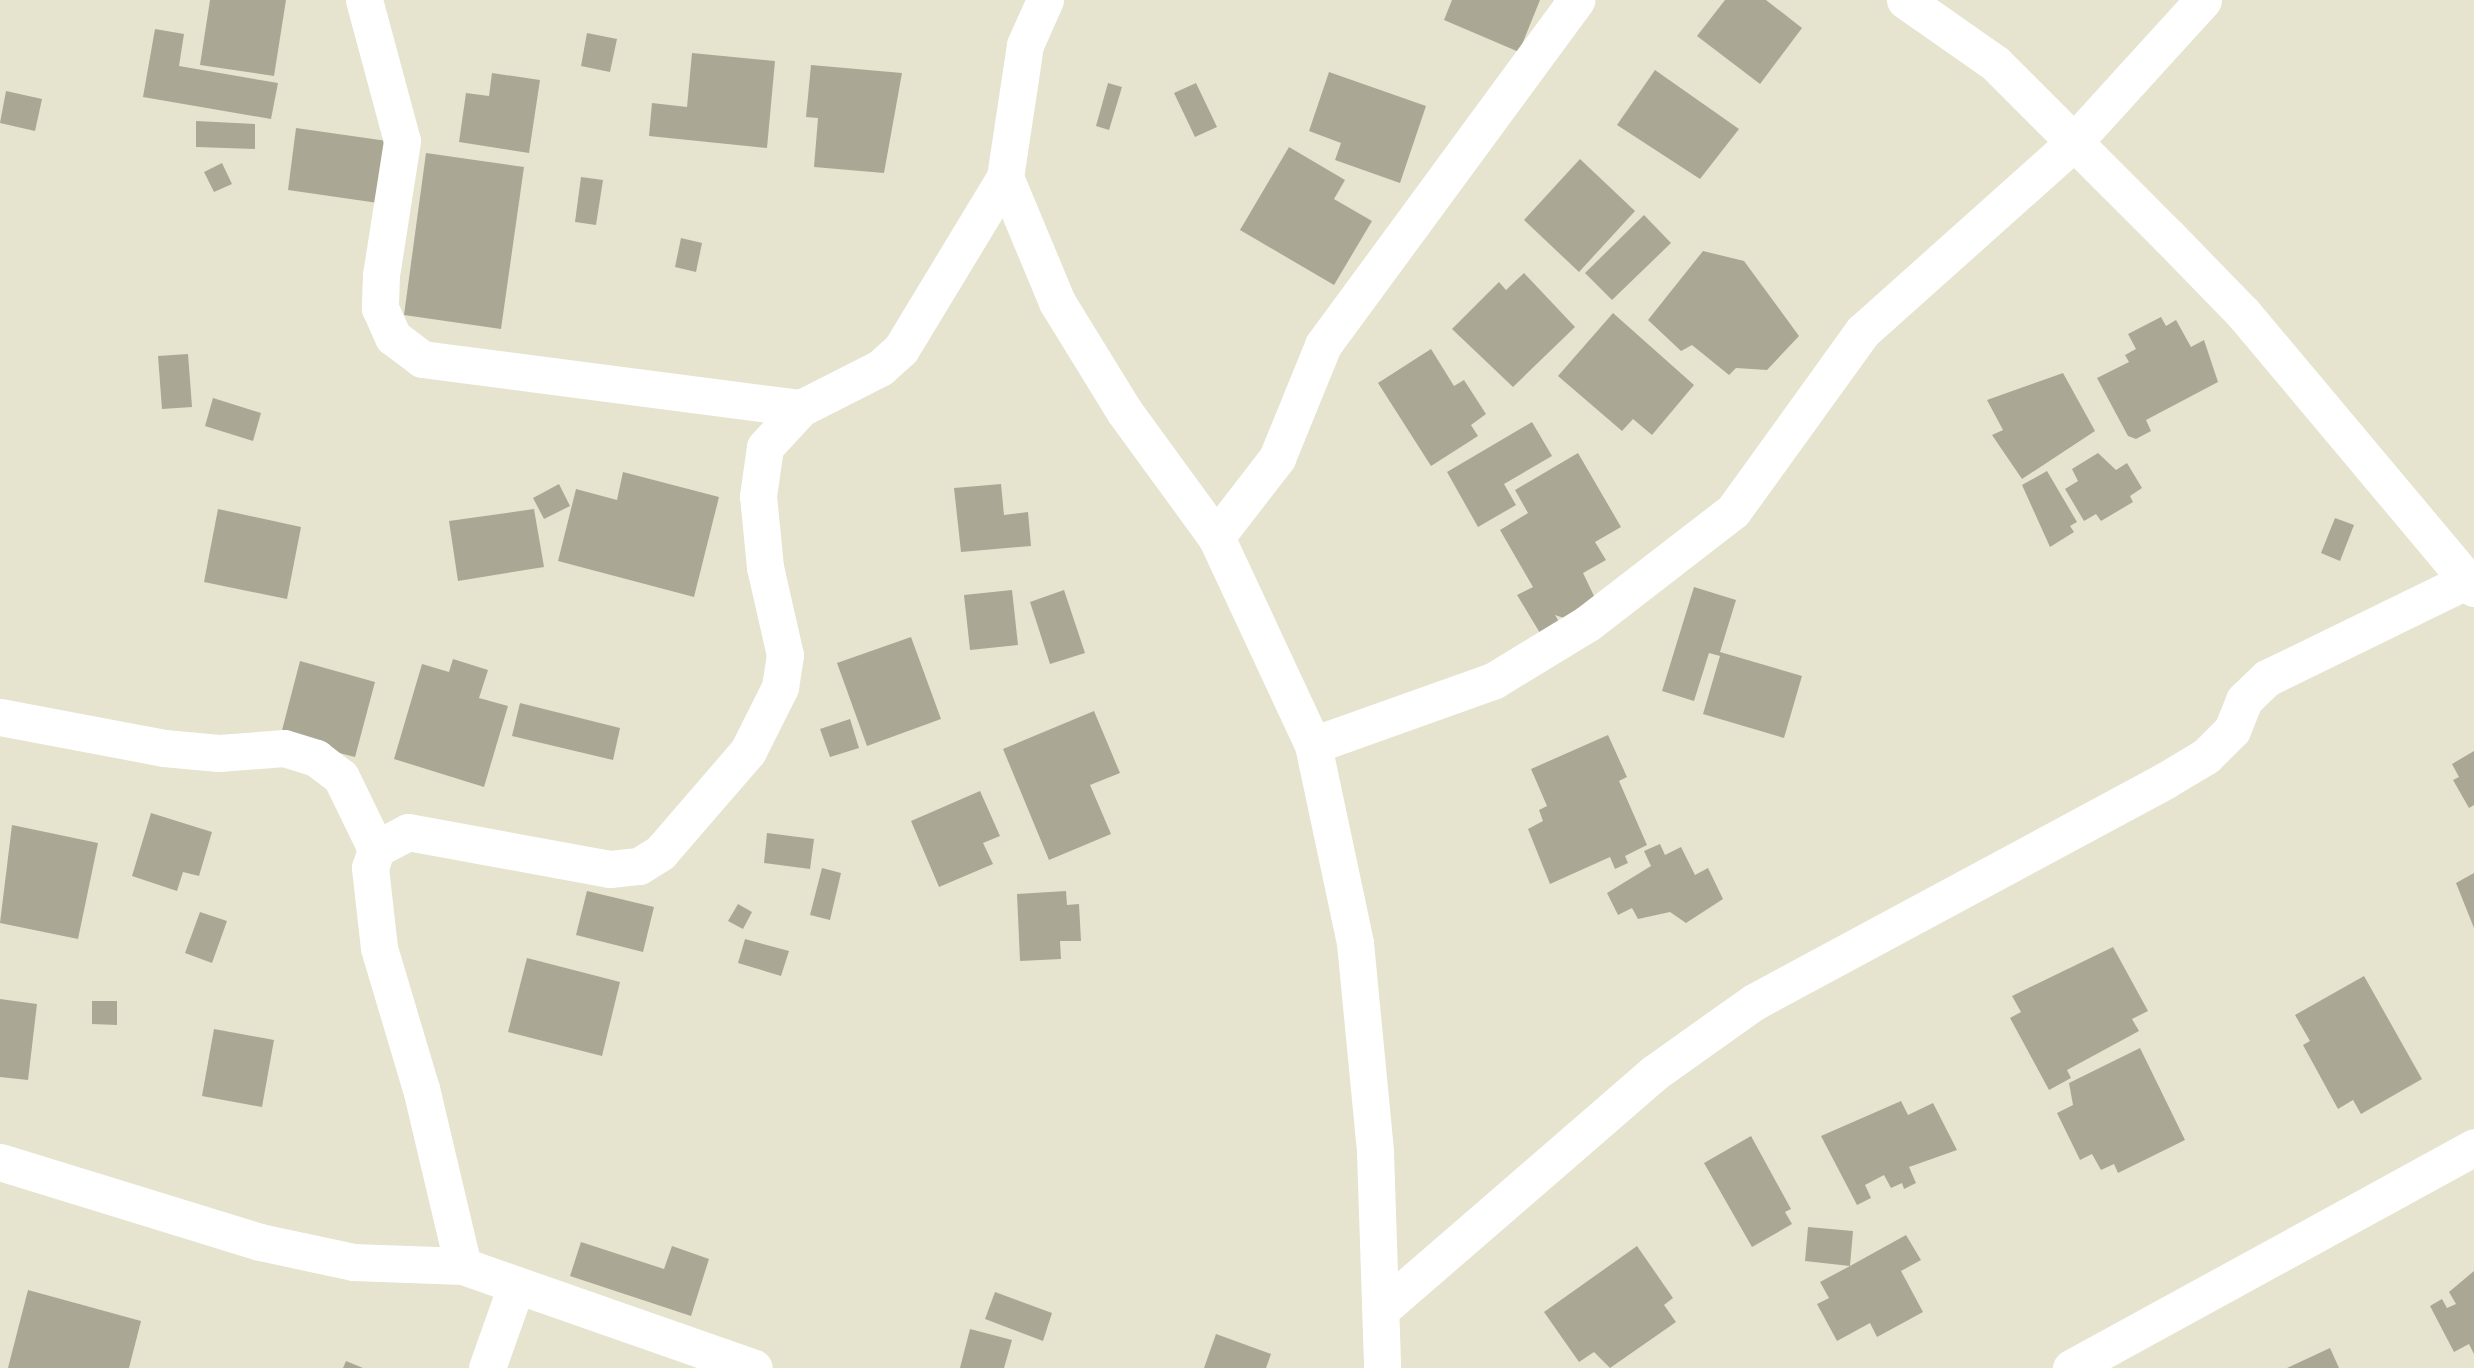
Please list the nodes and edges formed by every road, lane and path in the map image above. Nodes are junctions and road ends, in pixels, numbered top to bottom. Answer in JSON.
{"nodes":[{"id":1,"x":364,"y":0,"type":"edge"},
{"id":2,"x":1045,"y":0,"type":"edge"},
{"id":3,"x":1576,"y":0,"type":"edge"},
{"id":4,"x":1905,"y":0,"type":"edge"},
{"id":5,"x":2203,"y":0,"type":"edge"},
{"id":6,"x":2073,"y":143,"type":"junction"},
{"id":7,"x":1005,"y":177,"type":"junction"},
{"id":8,"x":801,"y":408,"type":"junction"},
{"id":9,"x":1216,"y":537,"type":"junction"},
{"id":10,"x":2471,"y":584,"type":"edge"},
{"id":11,"x":0,"y":717,"type":"edge"},
{"id":12,"x":1313,"y":744,"type":"junction"},
{"id":13,"x":376,"y":849,"type":"junction"},
{"id":14,"x":2474,"y":1147,"type":"edge"},
{"id":15,"x":0,"y":1162,"type":"edge"},
{"id":16,"x":463,"y":1266,"type":"junction"},
{"id":17,"x":516,"y":1286,"type":"junction"},
{"id":18,"x":1384,"y":1307,"type":"junction"},
{"id":19,"x":487,"y":1368,"type":"edge"},
{"id":20,"x":754,"y":1368,"type":"edge"},
{"id":21,"x":1382,"y":1368,"type":"edge"},
{"id":22,"x":2071,"y":1368,"type":"edge"}],
"edges":[{"from":1,"to":8,"type":"street"},
{"from":2,"to":7,"type":"street"},
{"from":3,"to":9,"type":"street"},
{"from":4,"to":6,"type":"street"},
{"from":5,"to":6,"type":"street"},
{"from":6,"to":10,"type":"street"},
{"from":6,"to":12,"type":"street"},
{"from":7,"to":8,"type":"street"},
{"from":7,"to":9,"type":"street"},
{"from":8,"to":13,"type":"street"},
{"from":9,"to":12,"type":"street"},
{"from":10,"to":18,"type":"street"},
{"from":11,"to":13,"type":"street"},
{"from":12,"to":18,"type":"street"},
{"from":13,"to":16,"type":"street"},
{"from":14,"to":22,"type":"street"},
{"from":15,"to":16,"type":"street"},
{"from":16,"to":17,"type":"street"},
{"from":17,"to":19,"type":"street"},
{"from":17,"to":20,"type":"street"},
{"from":18,"to":21,"type":"street"}]}
